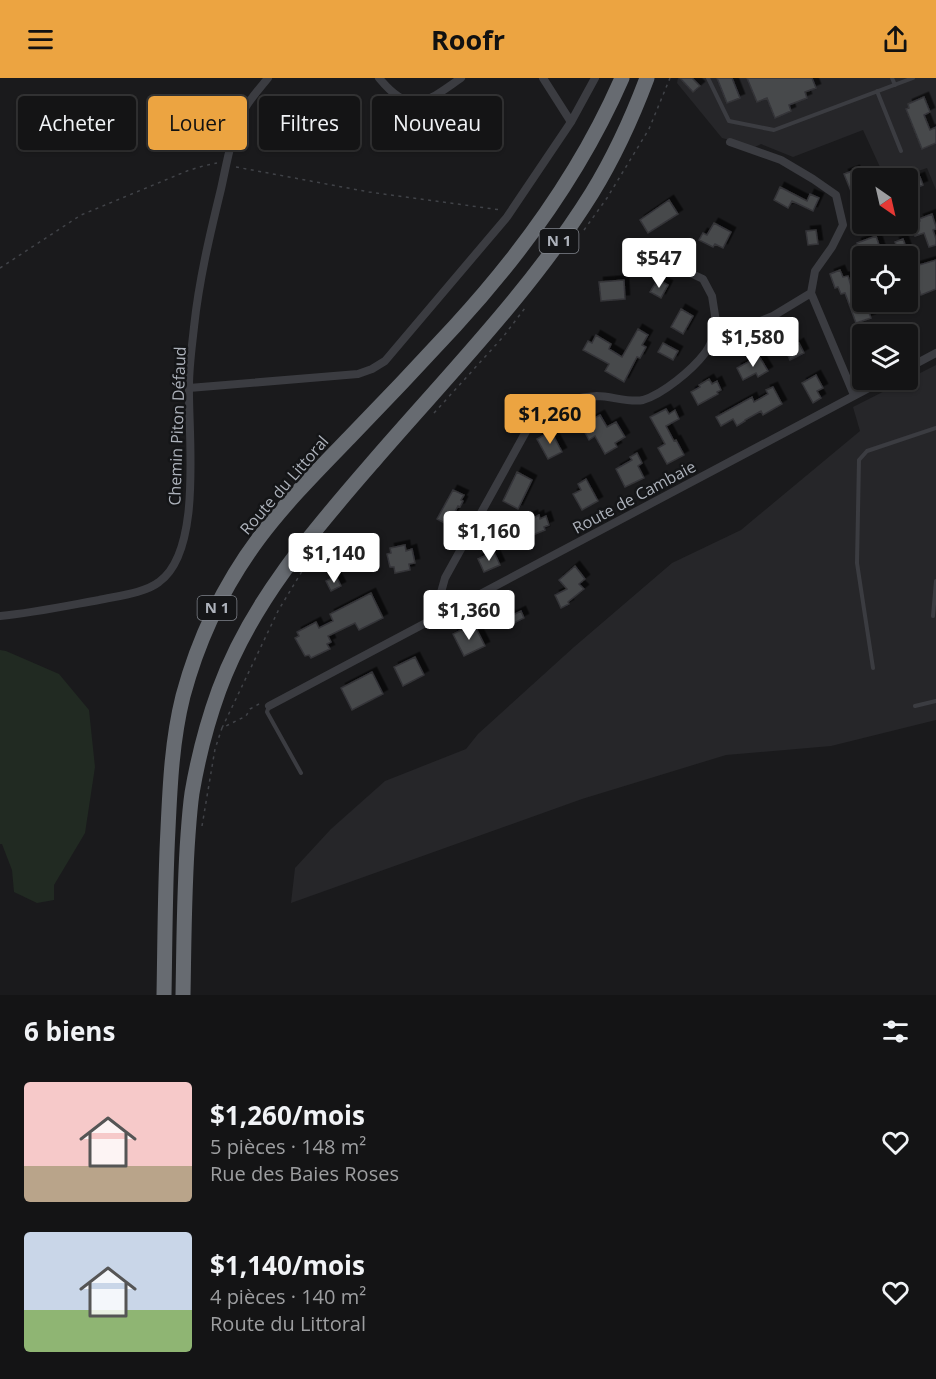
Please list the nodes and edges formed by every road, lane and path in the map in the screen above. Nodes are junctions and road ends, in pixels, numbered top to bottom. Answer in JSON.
{"nodes":[{"id":1,"x":268,"y":78,"type":"edge"},
{"id":2,"x":379,"y":78,"type":"edge"},
{"id":3,"x":461,"y":78,"type":"edge"},
{"id":4,"x":543,"y":78,"type":"edge"},
{"id":5,"x":595,"y":78,"type":"edge"},
{"id":6,"x":622,"y":78,"type":"edge"},
{"id":7,"x":647,"y":78,"type":"edge"},
{"id":8,"x":670,"y":78,"type":"edge"},
{"id":9,"x":708,"y":78,"type":"edge"},
{"id":10,"x":892,"y":78,"type":"edge"},
{"id":11,"x":913,"y":78,"type":"edge"},
{"id":12,"x":905,"y":80,"type":"edge"},
{"id":13,"x":895,"y":85,"type":"junction"},
{"id":14,"x":877,"y":91,"type":"junction"},
{"id":15,"x":571,"y":122,"type":"junction"},
{"id":16,"x":729,"y":142,"type":"dead end"},
{"id":17,"x":901,"y":151,"type":"dead end"},
{"id":18,"x":226,"y":166,"type":"junction"},
{"id":19,"x":510,"y":211,"type":"junction"},
{"id":20,"x":579,"y":235,"type":"dead end"},
{"id":21,"x":658,"y":258,"type":"dead end"},
{"id":22,"x":0,"y":268,"type":"edge"},
{"id":23,"x":811,"y":293,"type":"junction"},
{"id":24,"x":524,"y":309,"type":"dead end"},
{"id":25,"x":717,"y":328,"type":"junction"},
{"id":26,"x":936,"y":353,"type":"edge"},
{"id":27,"x":918,"y":363,"type":"edge"},
{"id":28,"x":189,"y":388,"type":"junction"},
{"id":29,"x":864,"y":390,"type":"edge"},
{"id":30,"x":854,"y":395,"type":"junction"},
{"id":31,"x":430,"y":417,"type":"dead end"},
{"id":32,"x":936,"y":428,"type":"edge"},
{"id":33,"x":314,"y":552,"type":"dead end"},
{"id":34,"x":936,"y":581,"type":"edge"},
{"id":35,"x":448,"y":611,"type":"junction"},
{"id":36,"x":0,"y":616,"type":"edge"},
{"id":37,"x":933,"y":616,"type":"dead end"},
{"id":38,"x":873,"y":668,"type":"dead end"},
{"id":39,"x":936,"y":701,"type":"edge"},
{"id":40,"x":269,"y":706,"type":"junction"},
{"id":41,"x":915,"y":706,"type":"dead end"},
{"id":42,"x":222,"y":728,"type":"junction"},
{"id":43,"x":302,"y":773,"type":"dead end"},
{"id":44,"x":201,"y":829,"type":"dead end"},
{"id":45,"x":164,"y":995,"type":"edge"},
{"id":46,"x":183,"y":995,"type":"edge"}],
"edges":[{"from":1,"to":18,"type":"street","name":"Chemin Piton Défaud"},
{"from":2,"to":3,"type":"street"},
{"from":4,"to":15,"type":"street"},
{"from":5,"to":15,"type":"street"},
{"from":6,"to":45,"type":"highway","name":"Route du Littoral","number":"N 1"},
{"from":7,"to":46,"type":"highway","number":"N 1"},
{"from":8,"to":20,"type":"path"},
{"from":9,"to":14,"type":"lane"},
{"from":10,"to":13,"type":"lane"},
{"from":11,"to":12,"type":"lane"},
{"from":12,"to":13,"type":"lane"},
{"from":13,"to":14,"type":"lane"},
{"from":14,"to":17,"type":"lane"},
{"from":15,"to":19,"type":"street"},
{"from":16,"to":23,"type":"street"},
{"from":18,"to":19,"type":"path"},
{"from":18,"to":22,"type":"path"},
{"from":18,"to":28,"type":"street","name":"Chemin Piton Défaud"},
{"from":19,"to":28,"type":"street"},
{"from":21,"to":25,"type":"street"},
{"from":23,"to":25,"type":"street"},
{"from":23,"to":30,"type":"street"},
{"from":24,"to":31,"type":"path"},
{"from":25,"to":35,"type":"street"},
{"from":26,"to":27,"type":"street"},
{"from":28,"to":36,"type":"street","name":"Chemin Piton Défaud"},
{"from":29,"to":30,"type":"street","name":"Route de Cambaie"},
{"from":30,"to":35,"type":"street","name":"Route de Cambaie"},
{"from":32,"to":38,"type":"lane"},
{"from":33,"to":42,"type":"path"},
{"from":34,"to":37,"type":"lane"},
{"from":35,"to":40,"type":"street","name":"Route de Cambaie"},
{"from":39,"to":41,"type":"lane"},
{"from":40,"to":42,"type":"path"},
{"from":40,"to":43,"type":"lane"},
{"from":42,"to":44,"type":"path"}]}
